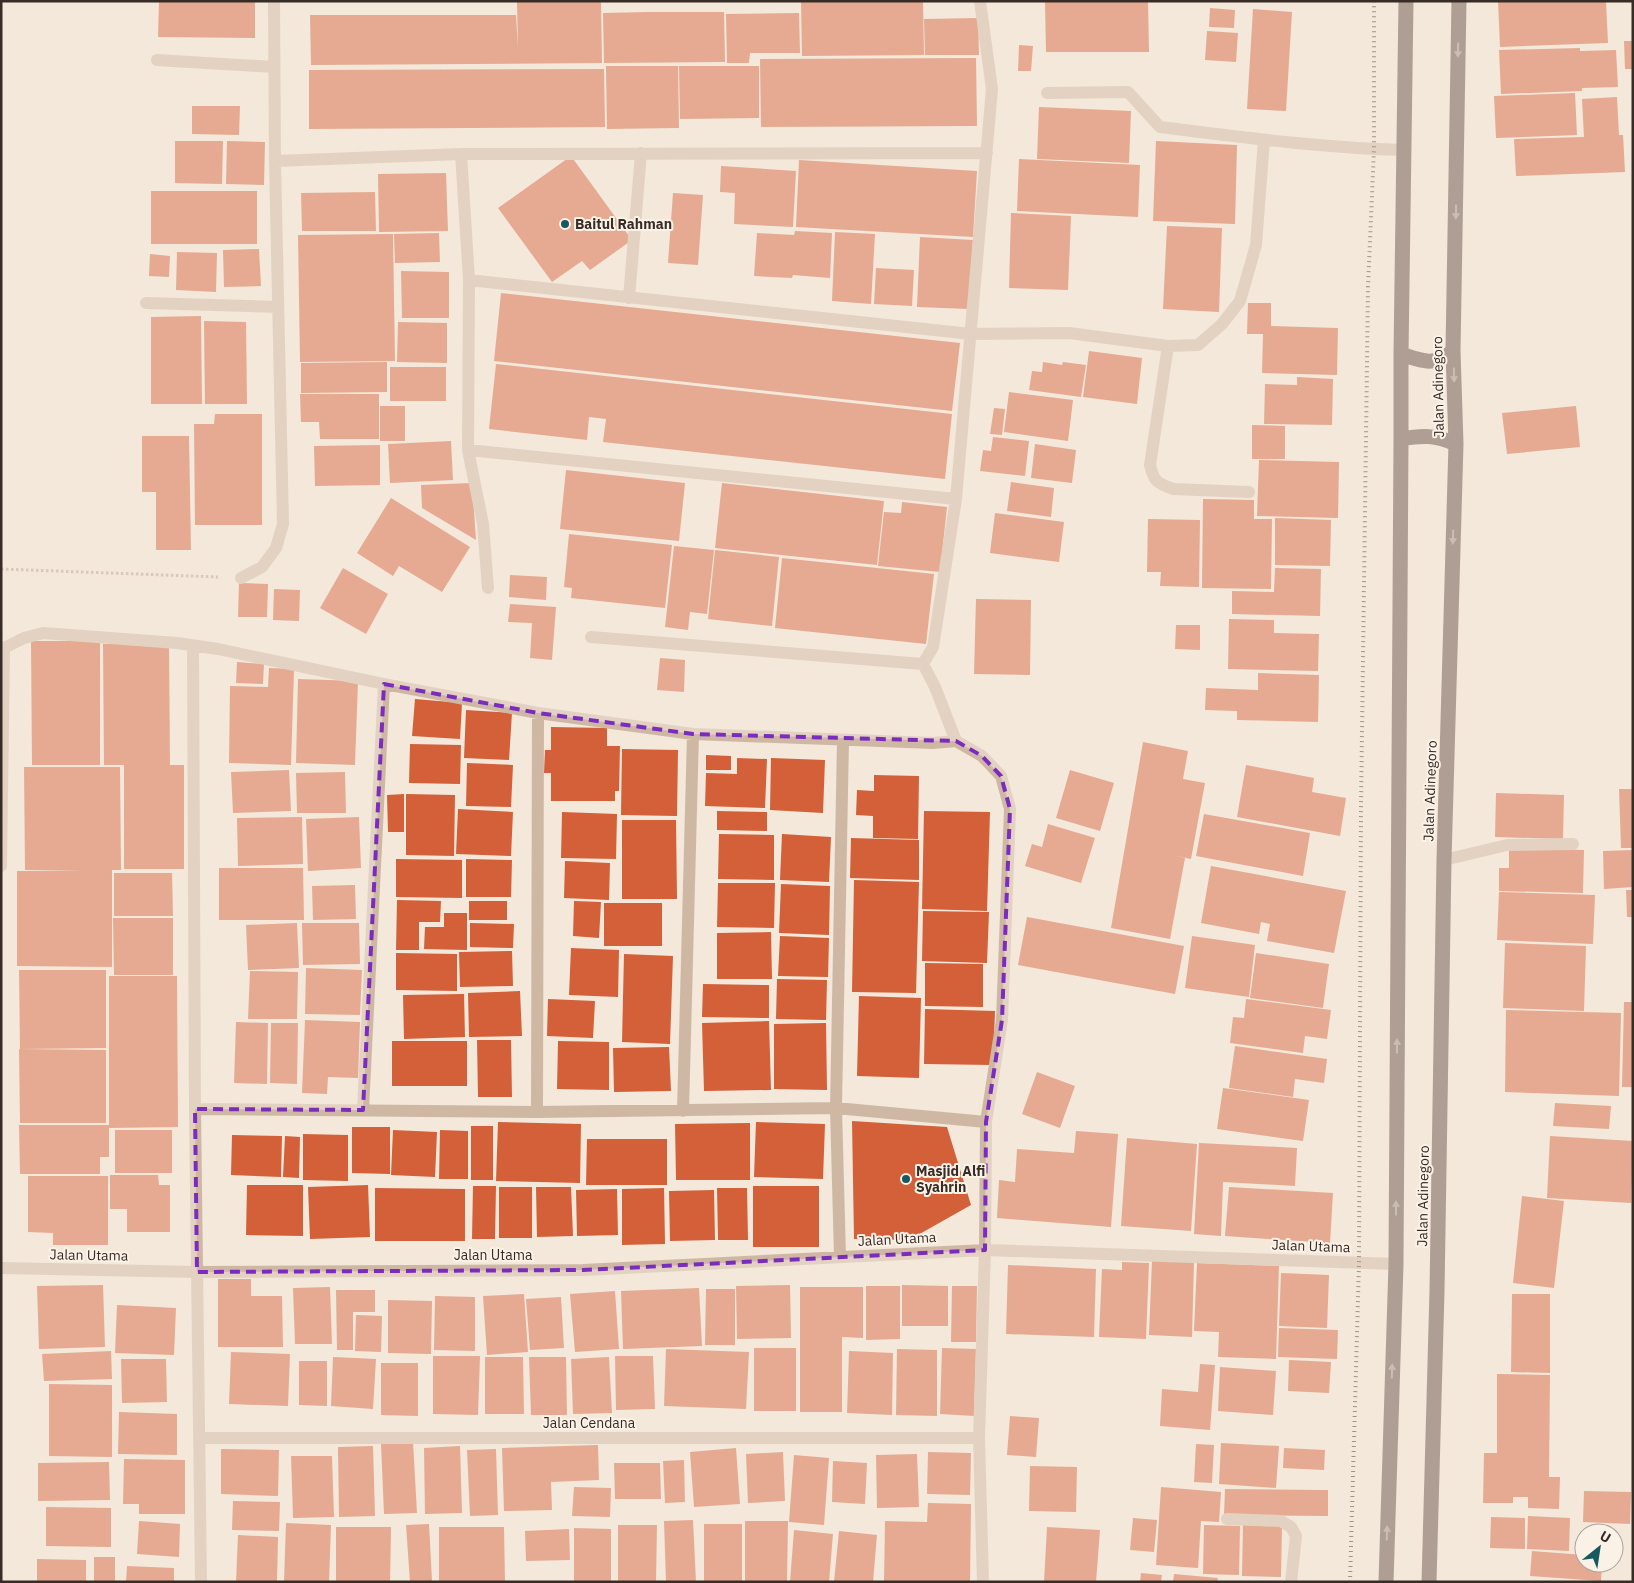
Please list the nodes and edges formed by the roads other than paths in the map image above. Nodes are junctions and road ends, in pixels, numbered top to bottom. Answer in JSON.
{"nodes":[{"id":1,"x":274,"y":1,"type":"edge"},
{"id":2,"x":980,"y":1,"type":"edge"},
{"id":3,"x":1406,"y":1,"type":"edge"},
{"id":4,"x":1459,"y":1,"type":"edge"},
{"id":5,"x":157,"y":60,"type":"dead end"},
{"id":6,"x":274,"y":67,"type":"junction"},
{"id":7,"x":1047,"y":93,"type":"dead end"},
{"id":8,"x":1264,"y":140,"type":"junction"},
{"id":9,"x":1404,"y":150,"type":"junction"},
{"id":10,"x":641,"y":153,"type":"junction"},
{"id":11,"x":986,"y":153,"type":"junction"},
{"id":12,"x":461,"y":154,"type":"junction"},
{"id":13,"x":275,"y":161,"type":"junction"},
{"id":14,"x":469,"y":280,"type":"junction"},
{"id":15,"x":629,"y":298,"type":"junction"},
{"id":16,"x":146,"y":303,"type":"dead end"},
{"id":17,"x":278,"y":307,"type":"junction"},
{"id":18,"x":971,"y":334,"type":"junction"},
{"id":19,"x":1168,"y":346,"type":"junction"},
{"id":20,"x":1453,"y":351,"type":"junction"},
{"id":21,"x":1400,"y":354,"type":"junction"},
{"id":22,"x":1401,"y":439,"type":"junction"},
{"id":23,"x":1456,"y":444,"type":"junction"},
{"id":24,"x":468,"y":450,"type":"junction"},
{"id":25,"x":1249,"y":492,"type":"dead end"},
{"id":26,"x":956,"y":499,"type":"junction"},
{"id":27,"x":241,"y":578,"type":"road end"},
{"id":28,"x":488,"y":588,"type":"dead end"},
{"id":29,"x":591,"y":637,"type":"dead end"},
{"id":30,"x":193,"y":646,"type":"junction"},
{"id":31,"x":3,"y":648,"type":"edge"},
{"id":32,"x":923,"y":664,"type":"junction"},
{"id":33,"x":384,"y":684,"type":"junction"},
{"id":34,"x":538,"y":713,"type":"junction"},
{"id":35,"x":693,"y":734,"type":"junction"},
{"id":36,"x":843,"y":740,"type":"junction"},
{"id":37,"x":956,"y":740,"type":"junction"},
{"id":38,"x":1572,"y":844,"type":"dead end"},
{"id":39,"x":1444,"y":860,"type":"junction"},
{"id":40,"x":1,"y":866,"type":"edge"},
{"id":41,"x":836,"y":1108,"type":"junction"},
{"id":42,"x":195,"y":1109,"type":"junction"},
{"id":43,"x":362,"y":1110,"type":"junction"},
{"id":44,"x":682,"y":1111,"type":"junction"},
{"id":45,"x":537,"y":1112,"type":"junction"},
{"id":46,"x":986,"y":1122,"type":"junction"},
{"id":47,"x":985,"y":1250,"type":"junction"},
{"id":48,"x":840,"y":1256,"type":"junction"},
{"id":49,"x":1396,"y":1264,"type":"junction"},
{"id":50,"x":1,"y":1268,"type":"edge"},
{"id":51,"x":196,"y":1272,"type":"junction"},
{"id":52,"x":200,"y":1438,"type":"junction"},
{"id":53,"x":979,"y":1438,"type":"junction"},
{"id":54,"x":1227,"y":1519,"type":"dead end"},
{"id":55,"x":201,"y":1582,"type":"edge"},
{"id":56,"x":982,"y":1582,"type":"edge"},
{"id":57,"x":1291,"y":1582,"type":"edge"},
{"id":58,"x":1386,"y":1582,"type":"edge"},
{"id":59,"x":1429,"y":1582,"type":"edge"}],
"edges":[{"from":1,"to":6,"type":"street"},
{"from":2,"to":11,"type":"street"},
{"from":3,"to":9,"type":"highway","name":"Jalan Adinegoro"},
{"from":4,"to":20,"type":"highway","name":"Jalan Adinegoro","one_way":true},
{"from":5,"to":6,"type":"street"},
{"from":6,"to":13,"type":"street"},
{"from":7,"to":8,"type":"street"},
{"from":8,"to":9,"type":"street"},
{"from":8,"to":19,"type":"street"},
{"from":9,"to":21,"type":"highway","name":"Jalan Adinegoro"},
{"from":10,"to":11,"type":"street"},
{"from":10,"to":12,"type":"street"},
{"from":10,"to":15,"type":"street"},
{"from":11,"to":18,"type":"street"},
{"from":12,"to":13,"type":"street"},
{"from":12,"to":14,"type":"street"},
{"from":13,"to":17,"type":"street"},
{"from":14,"to":15,"type":"street"},
{"from":14,"to":24,"type":"street"},
{"from":15,"to":18,"type":"street"},
{"from":16,"to":17,"type":"street"},
{"from":17,"to":27,"type":"street"},
{"from":18,"to":19,"type":"street"},
{"from":18,"to":26,"type":"street"},
{"from":19,"to":25,"type":"street"},
{"from":20,"to":21,"type":"highway"},
{"from":20,"to":23,"type":"highway","name":"Jalan Adinegoro","one_way":true},
{"from":21,"to":22,"type":"highway","name":"Jalan Adinegoro"},
{"from":22,"to":23,"type":"highway"},
{"from":49,"to":22,"type":"highway","name":"Jalan Adinegoro","one_way":true},
{"from":23,"to":39,"type":"highway","name":"Jalan Adinegoro","one_way":true},
{"from":24,"to":26,"type":"street"},
{"from":24,"to":28,"type":"street"},
{"from":26,"to":32,"type":"street"},
{"from":29,"to":32,"type":"street"},
{"from":30,"to":31,"type":"street"},
{"from":30,"to":33,"type":"street"},
{"from":30,"to":42,"type":"street"},
{"from":31,"to":40,"type":"street"},
{"from":32,"to":37,"type":"street"},
{"from":33,"to":34,"type":"street"},
{"from":33,"to":43,"type":"street"},
{"from":34,"to":35,"type":"street"},
{"from":34,"to":45,"type":"street"},
{"from":35,"to":36,"type":"street"},
{"from":35,"to":44,"type":"street"},
{"from":36,"to":37,"type":"street"},
{"from":36,"to":41,"type":"street"},
{"from":37,"to":46,"type":"street"},
{"from":38,"to":39,"type":"street"},
{"from":39,"to":59,"type":"highway","name":"Jalan Adinegoro"},
{"from":41,"to":44,"type":"street"},
{"from":41,"to":46,"type":"street"},
{"from":41,"to":48,"type":"street"},
{"from":42,"to":43,"type":"street"},
{"from":42,"to":51,"type":"street"},
{"from":43,"to":45,"type":"street"},
{"from":44,"to":45,"type":"street"},
{"from":46,"to":47,"type":"street"},
{"from":47,"to":48,"type":"street","name":"Jalan Utama"},
{"from":47,"to":49,"type":"street","name":"Jalan Utama"},
{"from":47,"to":53,"type":"street"},
{"from":48,"to":51,"type":"street","name":"Jalan Utama"},
{"from":58,"to":49,"type":"highway","name":"Jalan Adinegoro","one_way":true},
{"from":50,"to":51,"type":"street","name":"Jalan Utama"},
{"from":51,"to":52,"type":"street"},
{"from":52,"to":53,"type":"street","name":"Jalan Cendana"},
{"from":52,"to":55,"type":"street"},
{"from":53,"to":56,"type":"street"},
{"from":54,"to":57,"type":"street"}]}
